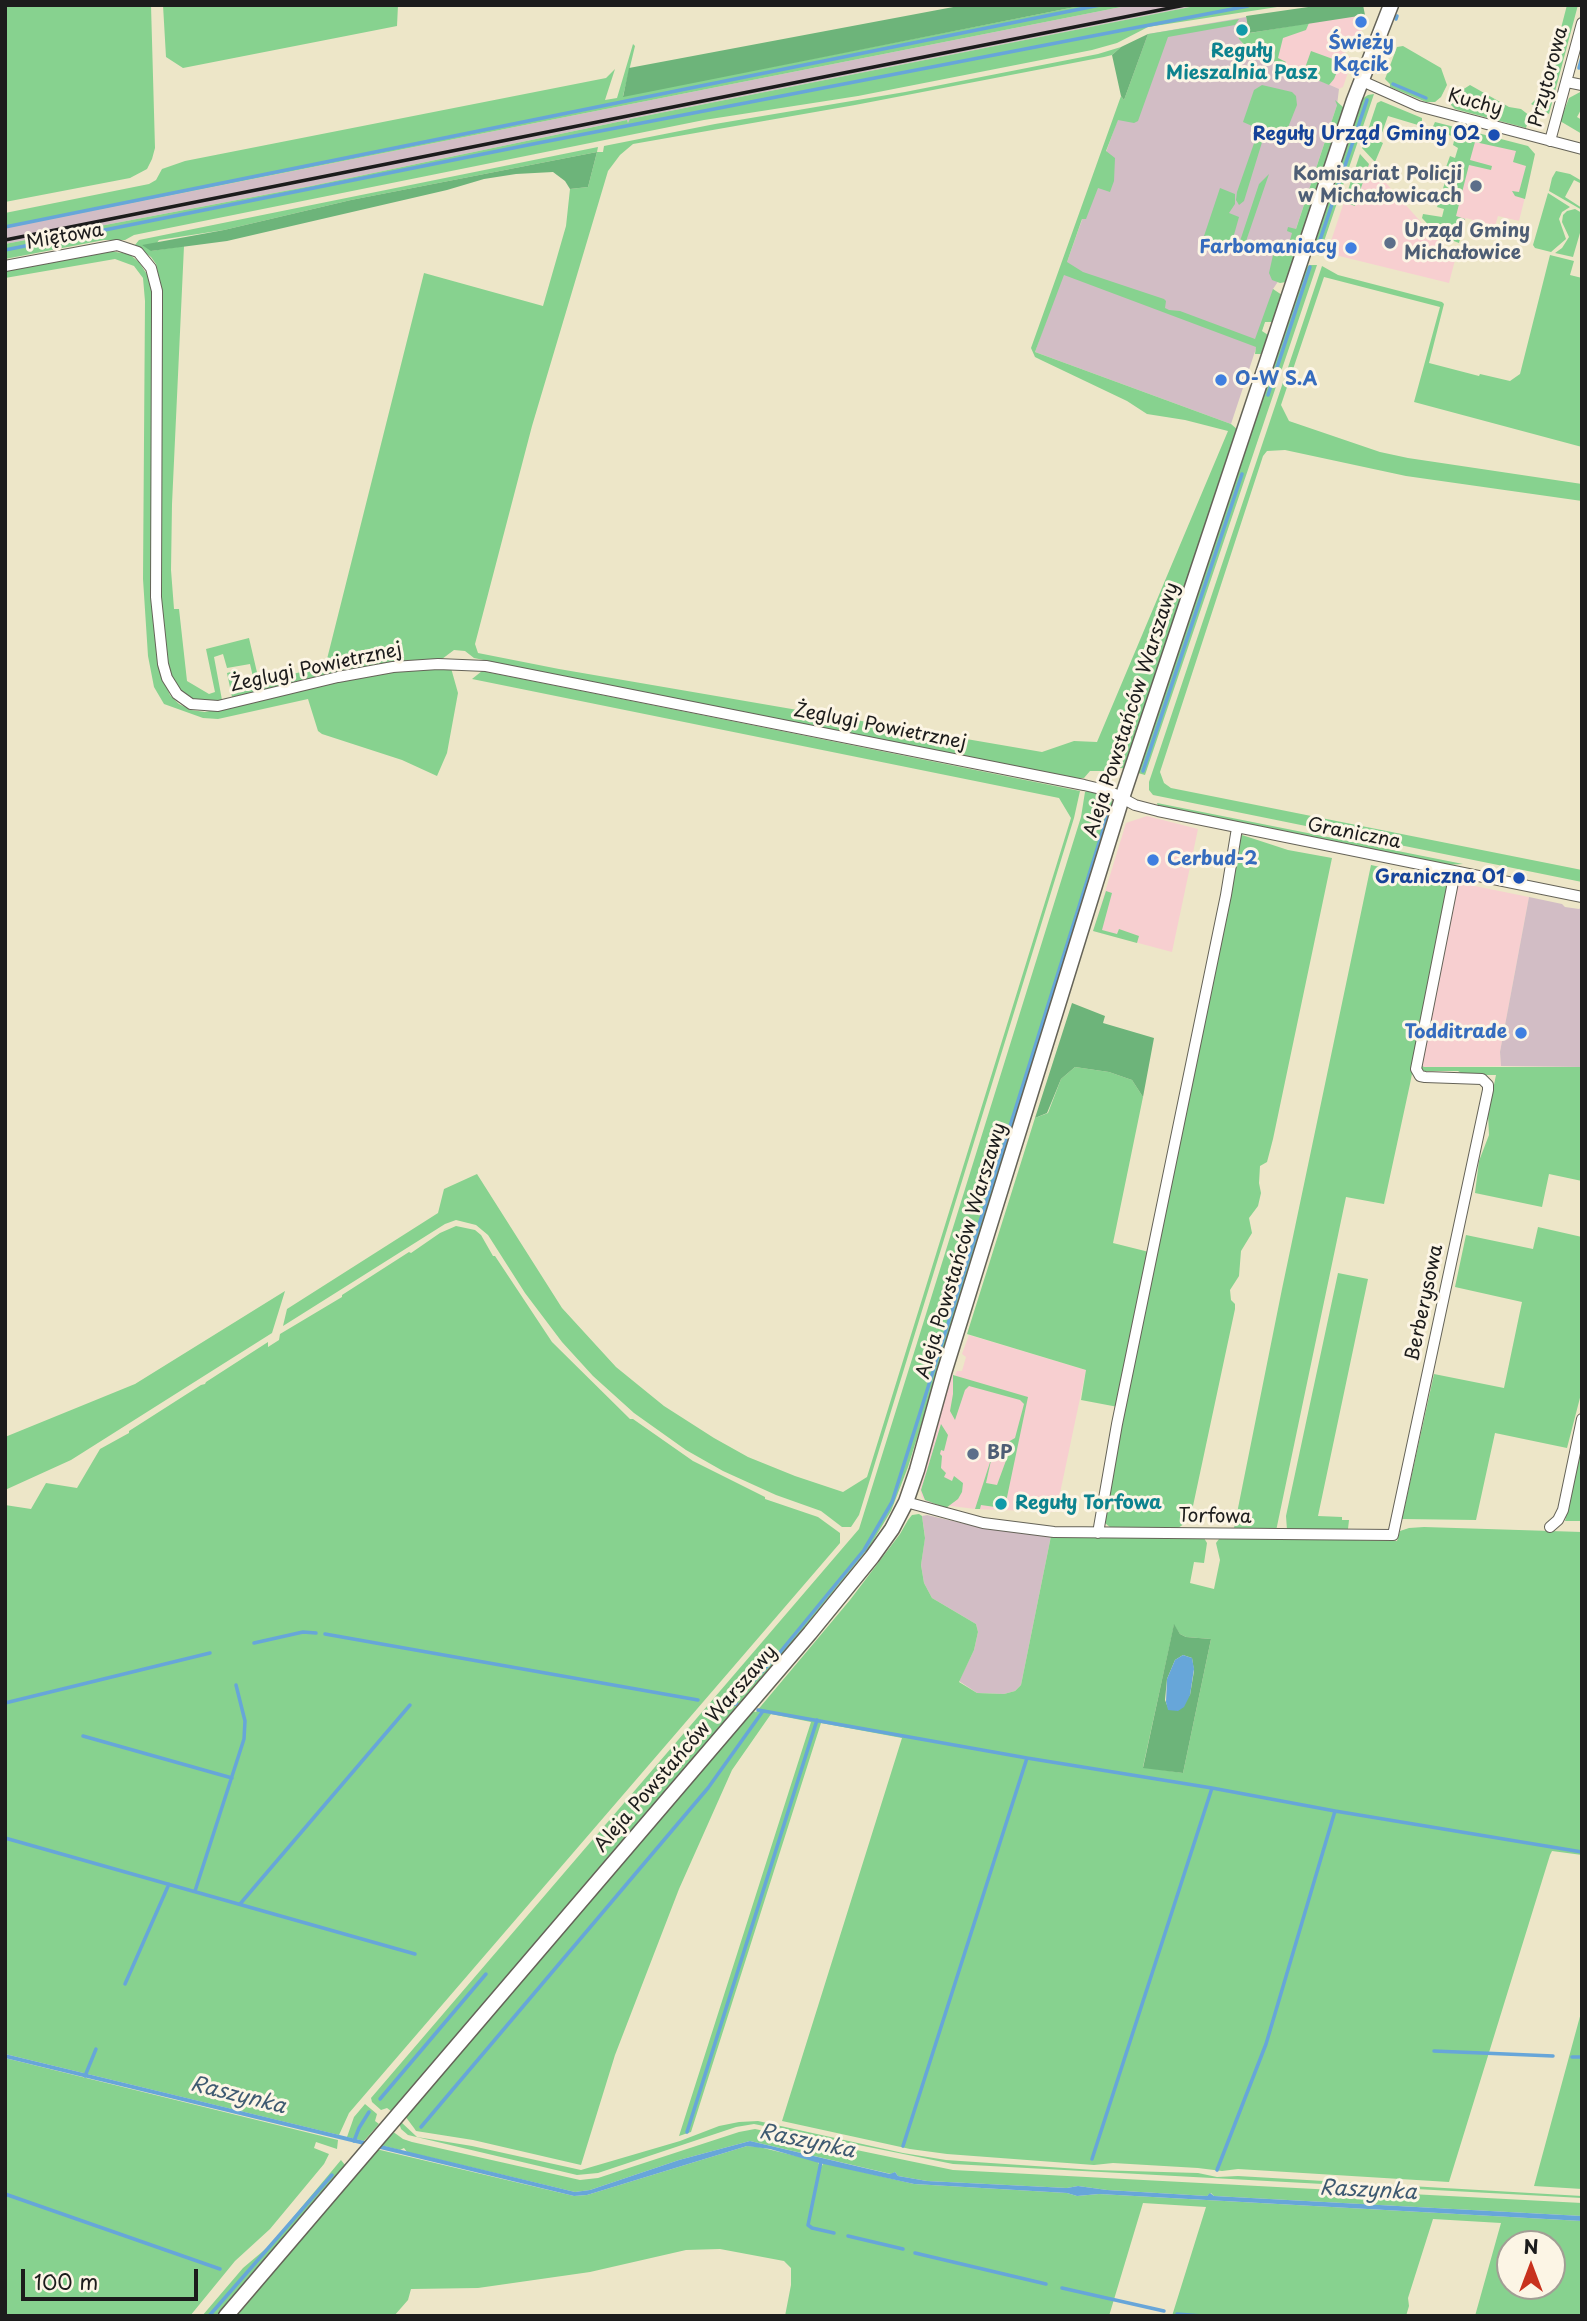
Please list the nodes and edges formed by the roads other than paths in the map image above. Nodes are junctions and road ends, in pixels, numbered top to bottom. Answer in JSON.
{"nodes":[{"id":1,"x":1391,"y":5,"type":"edge"},
{"id":2,"x":1582,"y":23,"type":"edge"},
{"id":3,"x":1362,"y":81,"type":"junction"},
{"id":4,"x":1567,"y":82,"type":"junction"},
{"id":5,"x":1582,"y":85,"type":"edge"},
{"id":6,"x":1550,"y":141,"type":"junction"},
{"id":7,"x":1582,"y":149,"type":"edge"},
{"id":8,"x":131,"y":248,"type":"joint"},
{"id":9,"x":5,"y":266,"type":"edge"},
{"id":10,"x":1122,"y":798,"type":"junction"},
{"id":11,"x":1237,"y":828,"type":"junction"},
{"id":12,"x":1455,"y":872,"type":"junction"},
{"id":13,"x":1582,"y":897,"type":"edge"},
{"id":14,"x":1582,"y":1419,"type":"edge"},
{"id":15,"x":906,"y":1502,"type":"junction"},
{"id":16,"x":1550,"y":1527,"type":"dead end"},
{"id":17,"x":1396,"y":1528,"type":"joint"},
{"id":18,"x":1098,"y":1533,"type":"junction"},
{"id":19,"x":226,"y":2316,"type":"edge"}],
"edges":[{"from":1,"to":3,"type":"street","name":"Aleja Powstańców Warszawy"},
{"from":2,"to":4,"type":"street","name":"Przytorowa"},
{"from":3,"to":6,"type":"street","name":"Kuchy"},
{"from":3,"to":10,"type":"street","name":"Aleja Powstańców Warszawy"},
{"from":4,"to":5,"type":"street"},
{"from":4,"to":6,"type":"street","name":"Przytorowa"},
{"from":6,"to":7,"type":"street","name":"Kuchy"},
{"from":8,"to":9,"type":"street","name":"Miętowa"},
{"from":8,"to":10,"type":"street","name":"Żeglugi Powietrznej"},
{"from":10,"to":11,"type":"street","name":"Graniczna"},
{"from":10,"to":15,"type":"street","name":"Aleja Powstańców Warszawy"},
{"from":11,"to":12,"type":"street","name":"Graniczna"},
{"from":11,"to":18,"type":"street"},
{"from":12,"to":13,"type":"street","name":"Graniczna"},
{"from":12,"to":17,"type":"street","name":"Berberysowa"},
{"from":14,"to":16,"type":"street"},
{"from":15,"to":18,"type":"street","name":"Torfowa"},
{"from":15,"to":19,"type":"street","name":"Aleja Powstańców Warszawy"},
{"from":17,"to":18,"type":"street","name":"Torfowa"}]}
